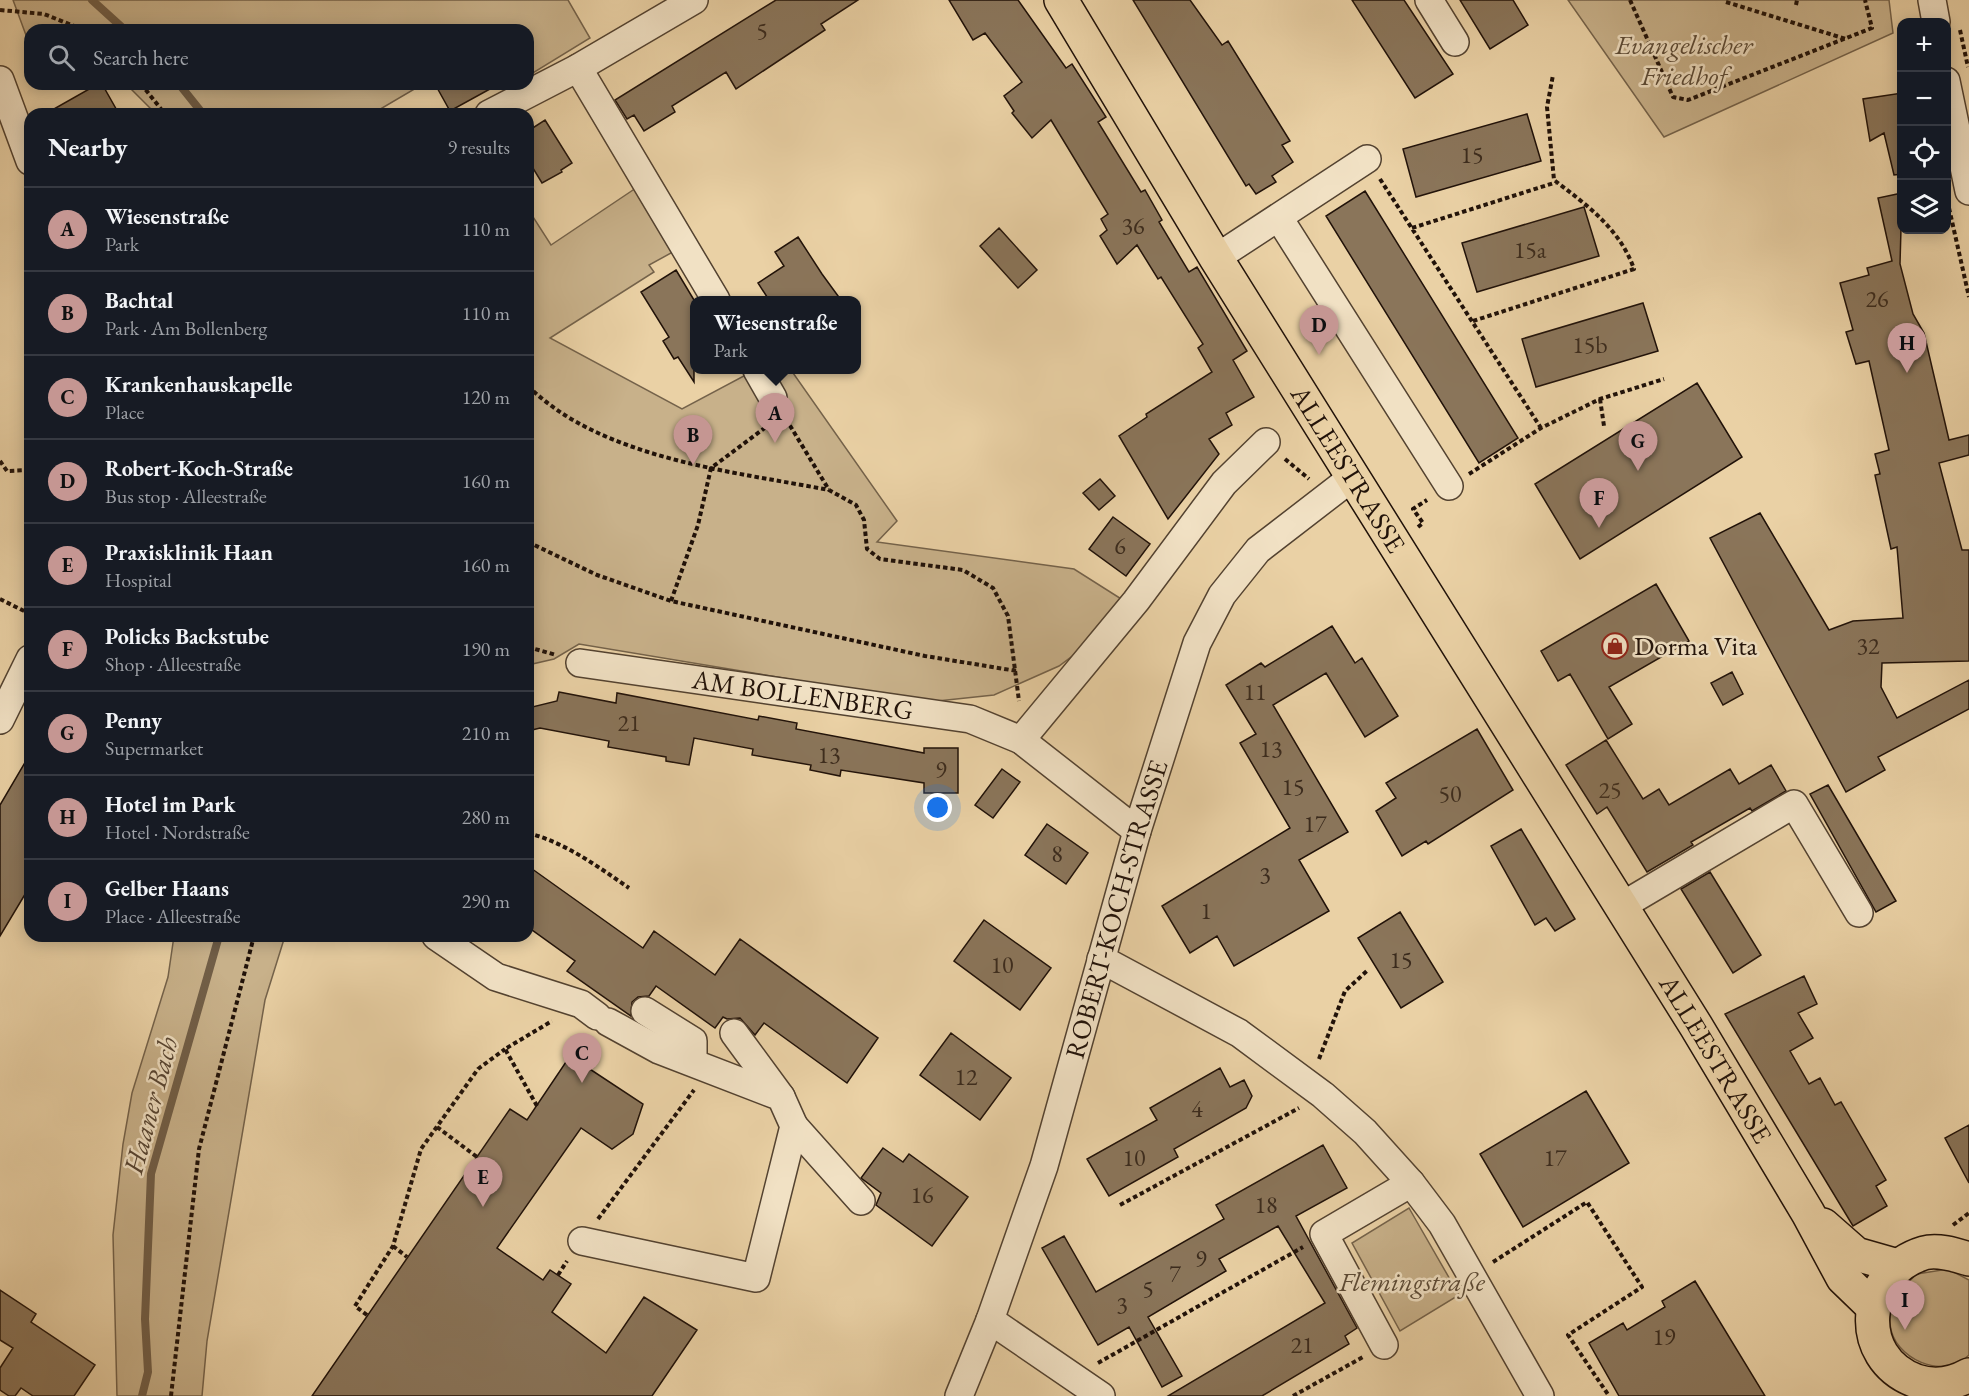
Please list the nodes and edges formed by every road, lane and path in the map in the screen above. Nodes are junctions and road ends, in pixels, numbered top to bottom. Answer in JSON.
{"nodes":[{"id":1,"x":694,"y":0,"type":"edge"},
{"id":2,"x":1061,"y":0,"type":"edge"},
{"id":3,"x":1429,"y":0,"type":"edge"},
{"id":4,"x":1630,"y":0,"type":"edge"},
{"id":5,"x":1865,"y":0,"type":"edge"},
{"id":6,"x":1932,"y":0,"type":"edge"},
{"id":7,"x":1724,"y":1,"type":"edge"},
{"id":8,"x":0,"y":10,"type":"edge"},
{"id":9,"x":1944,"y":18,"type":"edge"},
{"id":10,"x":68,"y":24,"type":"edge"},
{"id":11,"x":1951,"y":31,"type":"edge"},
{"id":12,"x":1846,"y":39,"type":"junction"},
{"id":13,"x":1455,"y":42,"type":"dead end"},
{"id":14,"x":579,"y":68,"type":"junction"},
{"id":15,"x":1969,"y":74,"type":"edge"},
{"id":16,"x":1553,"y":75,"type":"dead end"},
{"id":17,"x":0,"y":80,"type":"edge"},
{"id":18,"x":146,"y":90,"type":"edge"},
{"id":19,"x":160,"y":108,"type":"edge"},
{"id":20,"x":501,"y":108,"type":"edge"},
{"id":21,"x":1951,"y":123,"type":"edge"},
{"id":22,"x":24,"y":145,"type":"edge"},
{"id":23,"x":1368,"y":159,"type":"joint"},
{"id":24,"x":1557,"y":182,"type":"junction"},
{"id":25,"x":1958,"y":196,"type":"edge"},
{"id":26,"x":1279,"y":218,"type":"junction"},
{"id":27,"x":1412,"y":228,"type":"junction"},
{"id":28,"x":1216,"y":258,"type":"junction"},
{"id":29,"x":714,"y":296,"type":"edge"},
{"id":30,"x":1969,"y":297,"type":"edge"},
{"id":31,"x":1473,"y":321,"type":"junction"},
{"id":32,"x":760,"y":374,"type":"edge"},
{"id":33,"x":1664,"y":379,"type":"dead end"},
{"id":34,"x":534,"y":392,"type":"edge"},
{"id":35,"x":1600,"y":399,"type":"junction"},
{"id":36,"x":778,"y":406,"type":"junction"},
{"id":37,"x":1604,"y":426,"type":"dead end"},
{"id":38,"x":1541,"y":428,"type":"junction"},
{"id":39,"x":1266,"y":442,"type":"joint"},
{"id":40,"x":0,"y":461,"type":"edge"},
{"id":41,"x":711,"y":468,"type":"junction"},
{"id":42,"x":24,"y":470,"type":"edge"},
{"id":43,"x":1354,"y":476,"type":"junction"},
{"id":44,"x":1449,"y":486,"type":"junction"},
{"id":45,"x":829,"y":490,"type":"junction"},
{"id":46,"x":1327,"y":495,"type":"junction"},
{"id":47,"x":1423,"y":524,"type":"dead end"},
{"id":48,"x":534,"y":545,"type":"edge"},
{"id":49,"x":0,"y":598,"type":"edge"},
{"id":50,"x":671,"y":601,"type":"junction"},
{"id":51,"x":24,"y":611,"type":"edge"},
{"id":52,"x":580,"y":663,"type":"dead end"},
{"id":53,"x":24,"y":671,"type":"edge"},
{"id":54,"x":1017,"y":671,"type":"junction"},
{"id":55,"x":0,"y":720,"type":"edge"},
{"id":56,"x":1021,"y":740,"type":"junction"},
{"id":57,"x":1137,"y":831,"type":"junction"},
{"id":58,"x":534,"y":835,"type":"edge"},
{"id":59,"x":629,"y":888,"type":"dead end"},
{"id":60,"x":1620,"y":907,"type":"junction"},
{"id":61,"x":1859,"y":913,"type":"dead end"},
{"id":62,"x":252,"y":942,"type":"edge"},
{"id":63,"x":445,"y":942,"type":"edge"},
{"id":64,"x":1101,"y":960,"type":"junction"},
{"id":65,"x":1368,"y":970,"type":"dead end"},
{"id":66,"x":645,"y":1011,"type":"dead end"},
{"id":67,"x":595,"y":1014,"type":"junction"},
{"id":68,"x":734,"y":1033,"type":"dead end"},
{"id":69,"x":505,"y":1049,"type":"junction"},
{"id":70,"x":701,"y":1065,"type":"junction"},
{"id":71,"x":1316,"y":1090,"type":"junction"},
{"id":72,"x":781,"y":1097,"type":"junction"},
{"id":73,"x":537,"y":1106,"type":"dead end"},
{"id":74,"x":436,"y":1126,"type":"junction"},
{"id":75,"x":795,"y":1126,"type":"junction"},
{"id":76,"x":477,"y":1157,"type":"dead end"},
{"id":77,"x":1411,"y":1183,"type":"junction"},
{"id":78,"x":861,"y":1201,"type":"dead end"},
{"id":79,"x":1120,"y":1205,"type":"dead end"},
{"id":80,"x":1808,"y":1213,"type":"junction"},
{"id":81,"x":1969,"y":1213,"type":"edge"},
{"id":82,"x":1324,"y":1234,"type":"junction"},
{"id":83,"x":1962,"y":1236,"type":"edge"},
{"id":84,"x":582,"y":1241,"type":"joint"},
{"id":85,"x":393,"y":1246,"type":"junction"},
{"id":86,"x":407,"y":1257,"type":"dead end"},
{"id":87,"x":1898,"y":1266,"type":"junction"},
{"id":88,"x":1472,"y":1275,"type":"junction"},
{"id":89,"x":1872,"y":1306,"type":"junction"},
{"id":90,"x":367,"y":1315,"type":"dead end"},
{"id":91,"x":990,"y":1320,"type":"junction"},
{"id":92,"x":1384,"y":1345,"type":"joint"},
{"id":93,"x":1074,"y":1377,"type":"junction"},
{"id":94,"x":1958,"y":1384,"type":"edge"},
{"id":95,"x":1904,"y":1385,"type":"edge"},
{"id":96,"x":171,"y":1396,"type":"edge"},
{"id":97,"x":959,"y":1396,"type":"edge"},
{"id":98,"x":1101,"y":1396,"type":"edge"},
{"id":99,"x":1293,"y":1396,"type":"edge"},
{"id":100,"x":1540,"y":1396,"type":"edge"},
{"id":101,"x":1609,"y":1396,"type":"edge"}],
"edges":[{"from":1,"to":14,"type":"street"},
{"from":2,"to":28,"type":"main road","name":"ALLEESTRASSE"},
{"from":3,"to":13,"type":"street"},
{"from":4,"to":12,"type":"path"},
{"from":5,"to":12,"type":"path"},
{"from":6,"to":9,"type":"street"},
{"from":7,"to":12,"type":"path"},
{"from":8,"to":10,"type":"path"},
{"from":11,"to":15,"type":"path"},
{"from":14,"to":20,"type":"street"},
{"from":14,"to":29,"type":"street"},
{"from":16,"to":24,"type":"path"},
{"from":17,"to":22,"type":"street"},
{"from":18,"to":19,"type":"path"},
{"from":21,"to":25,"type":"street"},
{"from":23,"to":26,"type":"street"},
{"from":23,"to":27,"type":"path"},
{"from":24,"to":27,"type":"path"},
{"from":24,"to":31,"type":"path"},
{"from":25,"to":30,"type":"path"},
{"from":26,"to":28,"type":"street"},
{"from":26,"to":44,"type":"street"},
{"from":27,"to":31,"type":"path"},
{"from":28,"to":43,"type":"main road","name":"ALLEESTRASSE"},
{"from":31,"to":38,"type":"path"},
{"from":32,"to":36,"type":"street"},
{"from":33,"to":35,"type":"path"},
{"from":34,"to":41,"type":"path"},
{"from":35,"to":37,"type":"path"},
{"from":35,"to":38,"type":"path"},
{"from":36,"to":41,"type":"path"},
{"from":36,"to":45,"type":"path"},
{"from":38,"to":44,"type":"path"},
{"from":39,"to":46,"type":"path"},
{"from":39,"to":56,"type":"street"},
{"from":40,"to":42,"type":"path"},
{"from":41,"to":45,"type":"path"},
{"from":41,"to":50,"type":"path"},
{"from":43,"to":46,"type":"street","name":"ROBERT-KOCH-STRASSE"},
{"from":43,"to":60,"type":"main road","name":"ALLEESTRASSE"},
{"from":44,"to":47,"type":"path"},
{"from":45,"to":54,"type":"path"},
{"from":46,"to":57,"type":"street","name":"ROBERT-KOCH-STRASSE"},
{"from":48,"to":50,"type":"path"},
{"from":49,"to":51,"type":"path"},
{"from":50,"to":54,"type":"path"},
{"from":52,"to":56,"type":"street","name":"AM BOLLENBERG"},
{"from":53,"to":55,"type":"street"},
{"from":54,"to":56,"type":"path"},
{"from":56,"to":57,"type":"street","name":"AM BOLLENBERG"},
{"from":57,"to":64,"type":"street","name":"ROBERT-KOCH-STRASSE"},
{"from":58,"to":59,"type":"path"},
{"from":60,"to":61,"type":"street"},
{"from":60,"to":80,"type":"main road","name":"ALLEESTRASSE"},
{"from":62,"to":96,"type":"path"},
{"from":63,"to":67,"type":"street"},
{"from":64,"to":71,"type":"street"},
{"from":64,"to":91,"type":"street","name":"ROBERT-KOCH-STRASSE"},
{"from":65,"to":71,"type":"path"},
{"from":66,"to":70,"type":"street"},
{"from":67,"to":69,"type":"path"},
{"from":67,"to":70,"type":"street"},
{"from":68,"to":72,"type":"street"},
{"from":69,"to":73,"type":"path"},
{"from":69,"to":74,"type":"path"},
{"from":70,"to":72,"type":"street"},
{"from":70,"to":84,"type":"path"},
{"from":71,"to":77,"type":"street"},
{"from":71,"to":79,"type":"path"},
{"from":72,"to":75,"type":"street"},
{"from":74,"to":76,"type":"path"},
{"from":74,"to":85,"type":"path"},
{"from":75,"to":78,"type":"street"},
{"from":75,"to":84,"type":"street"},
{"from":77,"to":82,"type":"street"},
{"from":77,"to":88,"type":"street"},
{"from":80,"to":87,"type":"main road","name":"ALLEESTRASSE"},
{"from":80,"to":89,"type":"main road","name":"ALLEESTRASSE"},
{"from":81,"to":83,"type":"path"},
{"from":82,"to":92,"type":"street"},
{"from":82,"to":93,"type":"path"},
{"from":83,"to":87,"type":"main road"},
{"from":85,"to":86,"type":"path"},
{"from":85,"to":90,"type":"path"},
{"from":87,"to":89,"type":"main road"},
{"from":88,"to":100,"type":"street"},
{"from":88,"to":101,"type":"path"},
{"from":89,"to":95,"type":"main road"},
{"from":91,"to":93,"type":"street"},
{"from":91,"to":97,"type":"street","name":"ROBERT-KOCH-STRASSE"},
{"from":92,"to":99,"type":"path"},
{"from":93,"to":98,"type":"street"},
{"from":94,"to":95,"type":"main road"}]}
